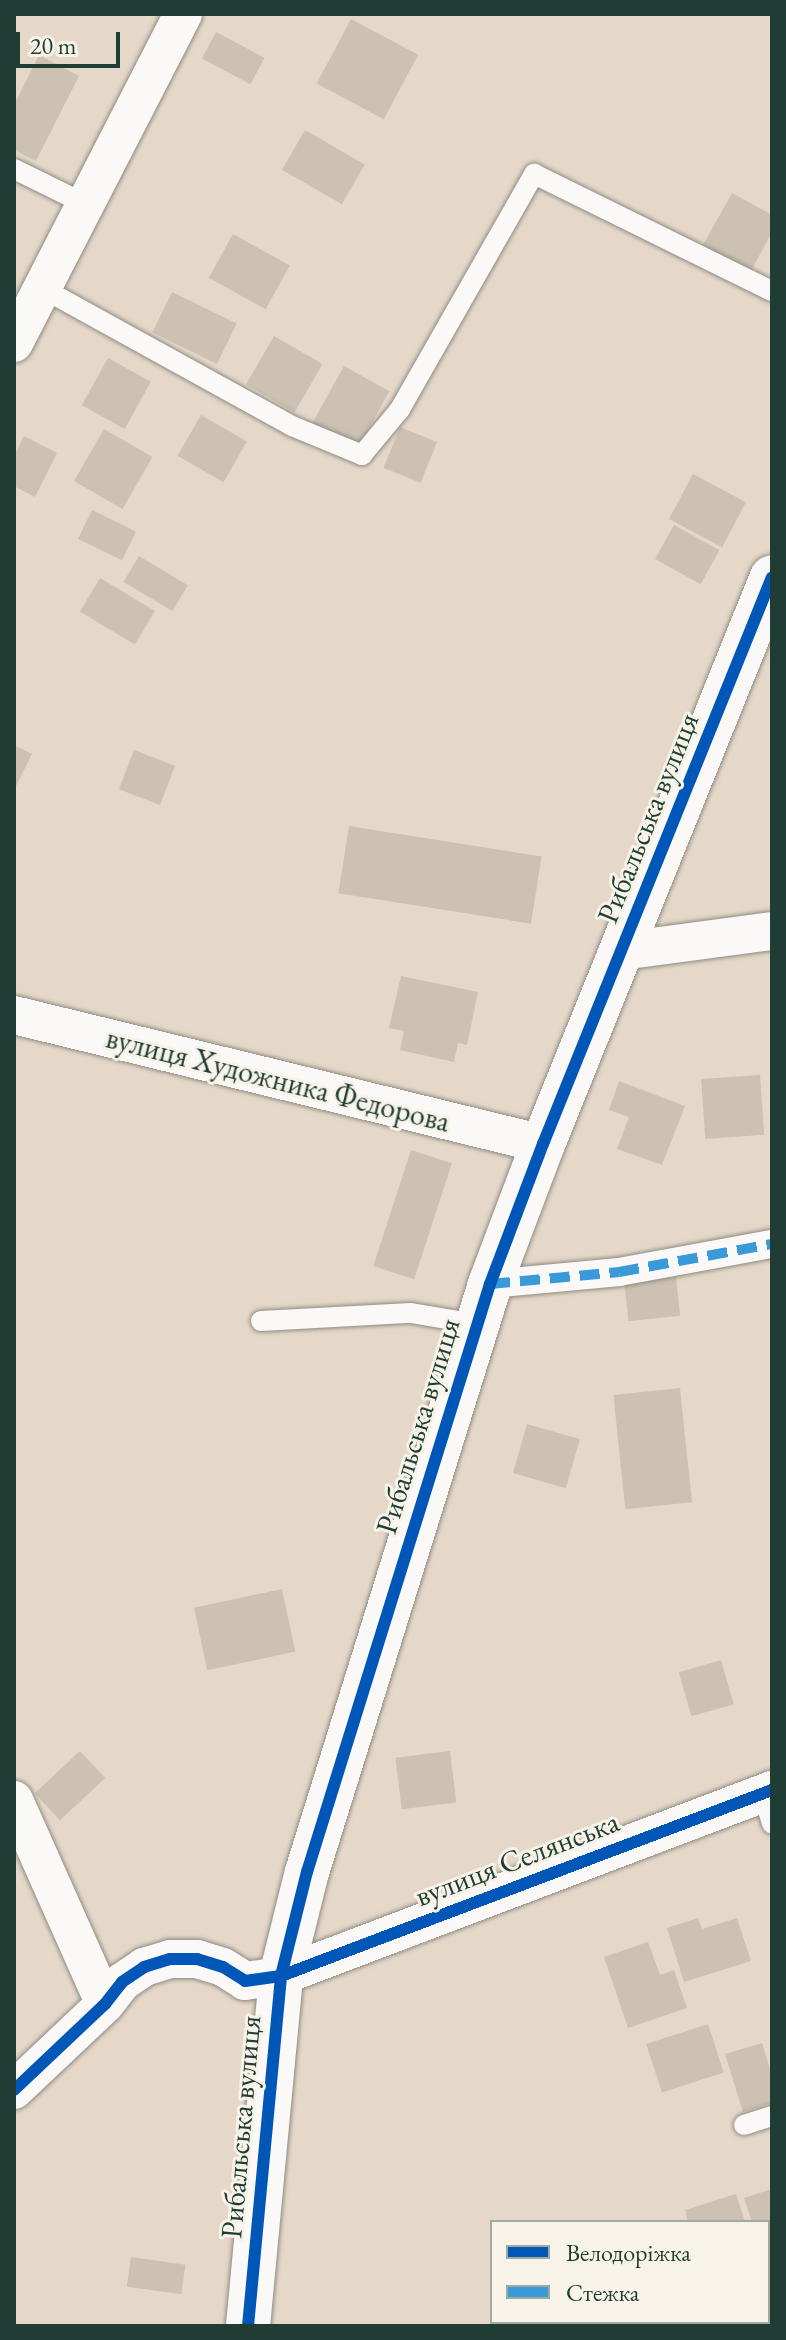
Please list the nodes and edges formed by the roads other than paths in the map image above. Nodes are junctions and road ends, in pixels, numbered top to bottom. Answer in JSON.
{"nodes":[{"id":1,"x":183,"y":14,"type":"edge"},
{"id":2,"x":14,"y":169,"type":"edge"},
{"id":3,"x":85,"y":204,"type":"junction"},
{"id":4,"x":42,"y":288,"type":"junction"},
{"id":5,"x":772,"y":291,"type":"edge"},
{"id":6,"x":14,"y":343,"type":"edge"},
{"id":7,"x":772,"y":577,"type":"edge"},
{"id":8,"x":772,"y":931,"type":"edge"},
{"id":9,"x":622,"y":951,"type":"junction"},
{"id":10,"x":14,"y":1015,"type":"edge"},
{"id":11,"x":543,"y":1144,"type":"junction"},
{"id":12,"x":772,"y":1244,"type":"edge"},
{"id":13,"x":483,"y":1304,"type":"junction"},
{"id":14,"x":261,"y":1321,"type":"dead end"},
{"id":15,"x":14,"y":1800,"type":"edge"},
{"id":16,"x":769,"y":1803,"type":"edge"},
{"id":17,"x":281,"y":1976,"type":"junction"},
{"id":18,"x":105,"y":2004,"type":"junction"},
{"id":19,"x":14,"y":2090,"type":"edge"},
{"id":20,"x":772,"y":2116,"type":"edge"},
{"id":21,"x":744,"y":2125,"type":"dead end"},
{"id":22,"x":248,"y":2326,"type":"edge"}],
"edges":[{"from":1,"to":3,"type":"street"},
{"from":2,"to":3,"type":"lane"},
{"from":3,"to":4,"type":"street"},
{"from":4,"to":5,"type":"lane"},
{"from":4,"to":6,"type":"street"},
{"from":7,"to":9,"type":"street","name":"Рибальська вулиця"},
{"from":8,"to":9,"type":"street"},
{"from":9,"to":11,"type":"street","name":"Рибальська вулиця"},
{"from":10,"to":11,"type":"street","name":"вулиця Художника Федорова"},
{"from":11,"to":13,"type":"street","name":"Рибальська вулиця"},
{"from":12,"to":13,"type":"street"},
{"from":13,"to":14,"type":"lane"},
{"from":13,"to":17,"type":"street","name":"Рибальська вулиця"},
{"from":15,"to":18,"type":"street"},
{"from":16,"to":17,"type":"street","name":"вулиця Селянська"},
{"from":17,"to":18,"type":"street","name":"вулиця Селянська"},
{"from":17,"to":22,"type":"street","name":"Рибальська вулиця"},
{"from":18,"to":19,"type":"street","name":"вулиця Селянська"},
{"from":20,"to":21,"type":"lane"}]}
